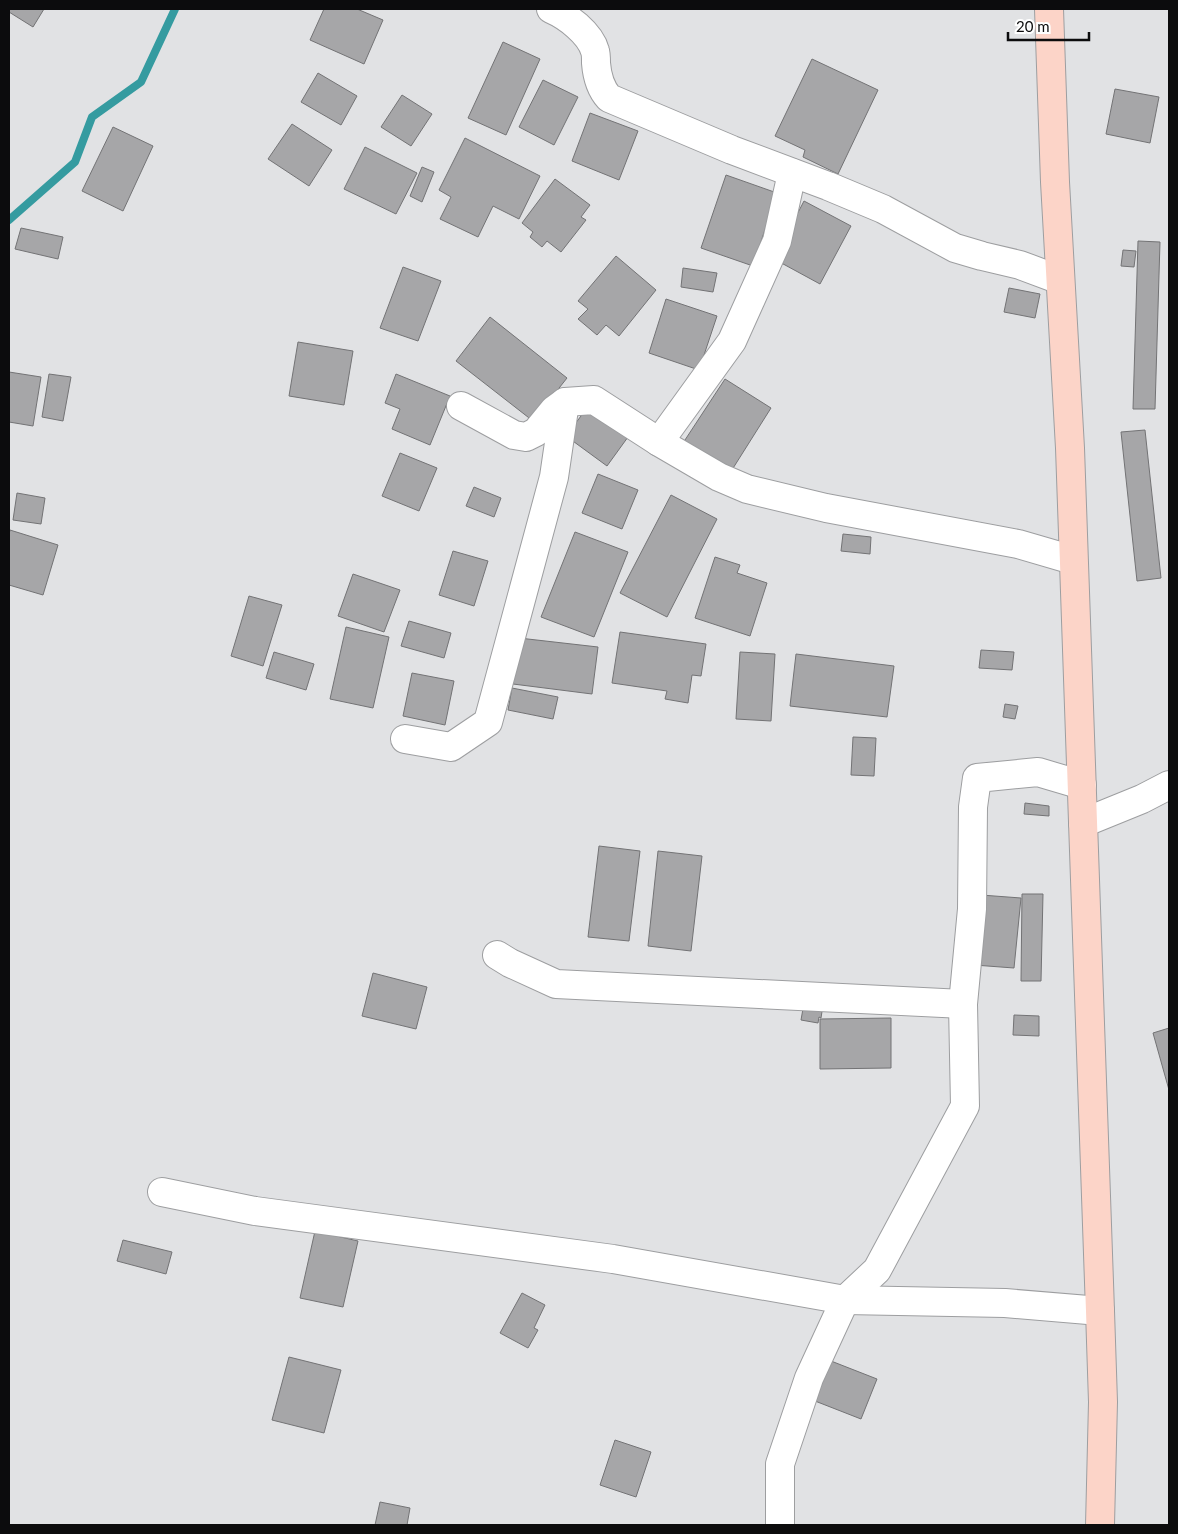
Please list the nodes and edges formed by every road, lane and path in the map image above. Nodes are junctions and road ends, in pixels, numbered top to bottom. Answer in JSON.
{"nodes":[{"id":1,"x":551,"y":9,"type":"edge"},
{"id":2,"x":1049,"y":9,"type":"edge"},
{"id":3,"x":792,"y":173,"type":"junction"},
{"id":4,"x":1060,"y":280,"type":"junction"},
{"id":5,"x":565,"y":402,"type":"junction"},
{"id":6,"x":460,"y":406,"type":"dead end"},
{"id":7,"x":659,"y":442,"type":"junction"},
{"id":8,"x":1073,"y":560,"type":"junction"},
{"id":9,"x":405,"y":739,"type":"dead end"},
{"id":10,"x":1082,"y":785,"type":"junction"},
{"id":11,"x":1169,"y":785,"type":"edge"},
{"id":12,"x":1083,"y":823,"type":"junction"},
{"id":13,"x":497,"y":955,"type":"dead end"},
{"id":14,"x":963,"y":1004,"type":"junction"},
{"id":15,"x":162,"y":1192,"type":"dead end"},
{"id":16,"x":845,"y":1300,"type":"junction"},
{"id":17,"x":1100,"y":1312,"type":"junction"},
{"id":18,"x":780,"y":1525,"type":"edge"},
{"id":19,"x":1100,"y":1525,"type":"edge"}],
"edges":[{"from":1,"to":3,"type":"street"},
{"from":2,"to":4,"type":"main road"},
{"from":3,"to":4,"type":"street"},
{"from":3,"to":7,"type":"street"},
{"from":4,"to":8,"type":"main road"},
{"from":5,"to":6,"type":"street"},
{"from":5,"to":7,"type":"street"},
{"from":5,"to":9,"type":"street"},
{"from":7,"to":8,"type":"street"},
{"from":8,"to":10,"type":"main road"},
{"from":10,"to":12,"type":"main road"},
{"from":10,"to":14,"type":"street"},
{"from":11,"to":12,"type":"street"},
{"from":12,"to":17,"type":"main road"},
{"from":13,"to":14,"type":"street"},
{"from":14,"to":16,"type":"street"},
{"from":15,"to":16,"type":"street"},
{"from":16,"to":17,"type":"street"},
{"from":16,"to":18,"type":"street"},
{"from":17,"to":19,"type":"main road"}]}
